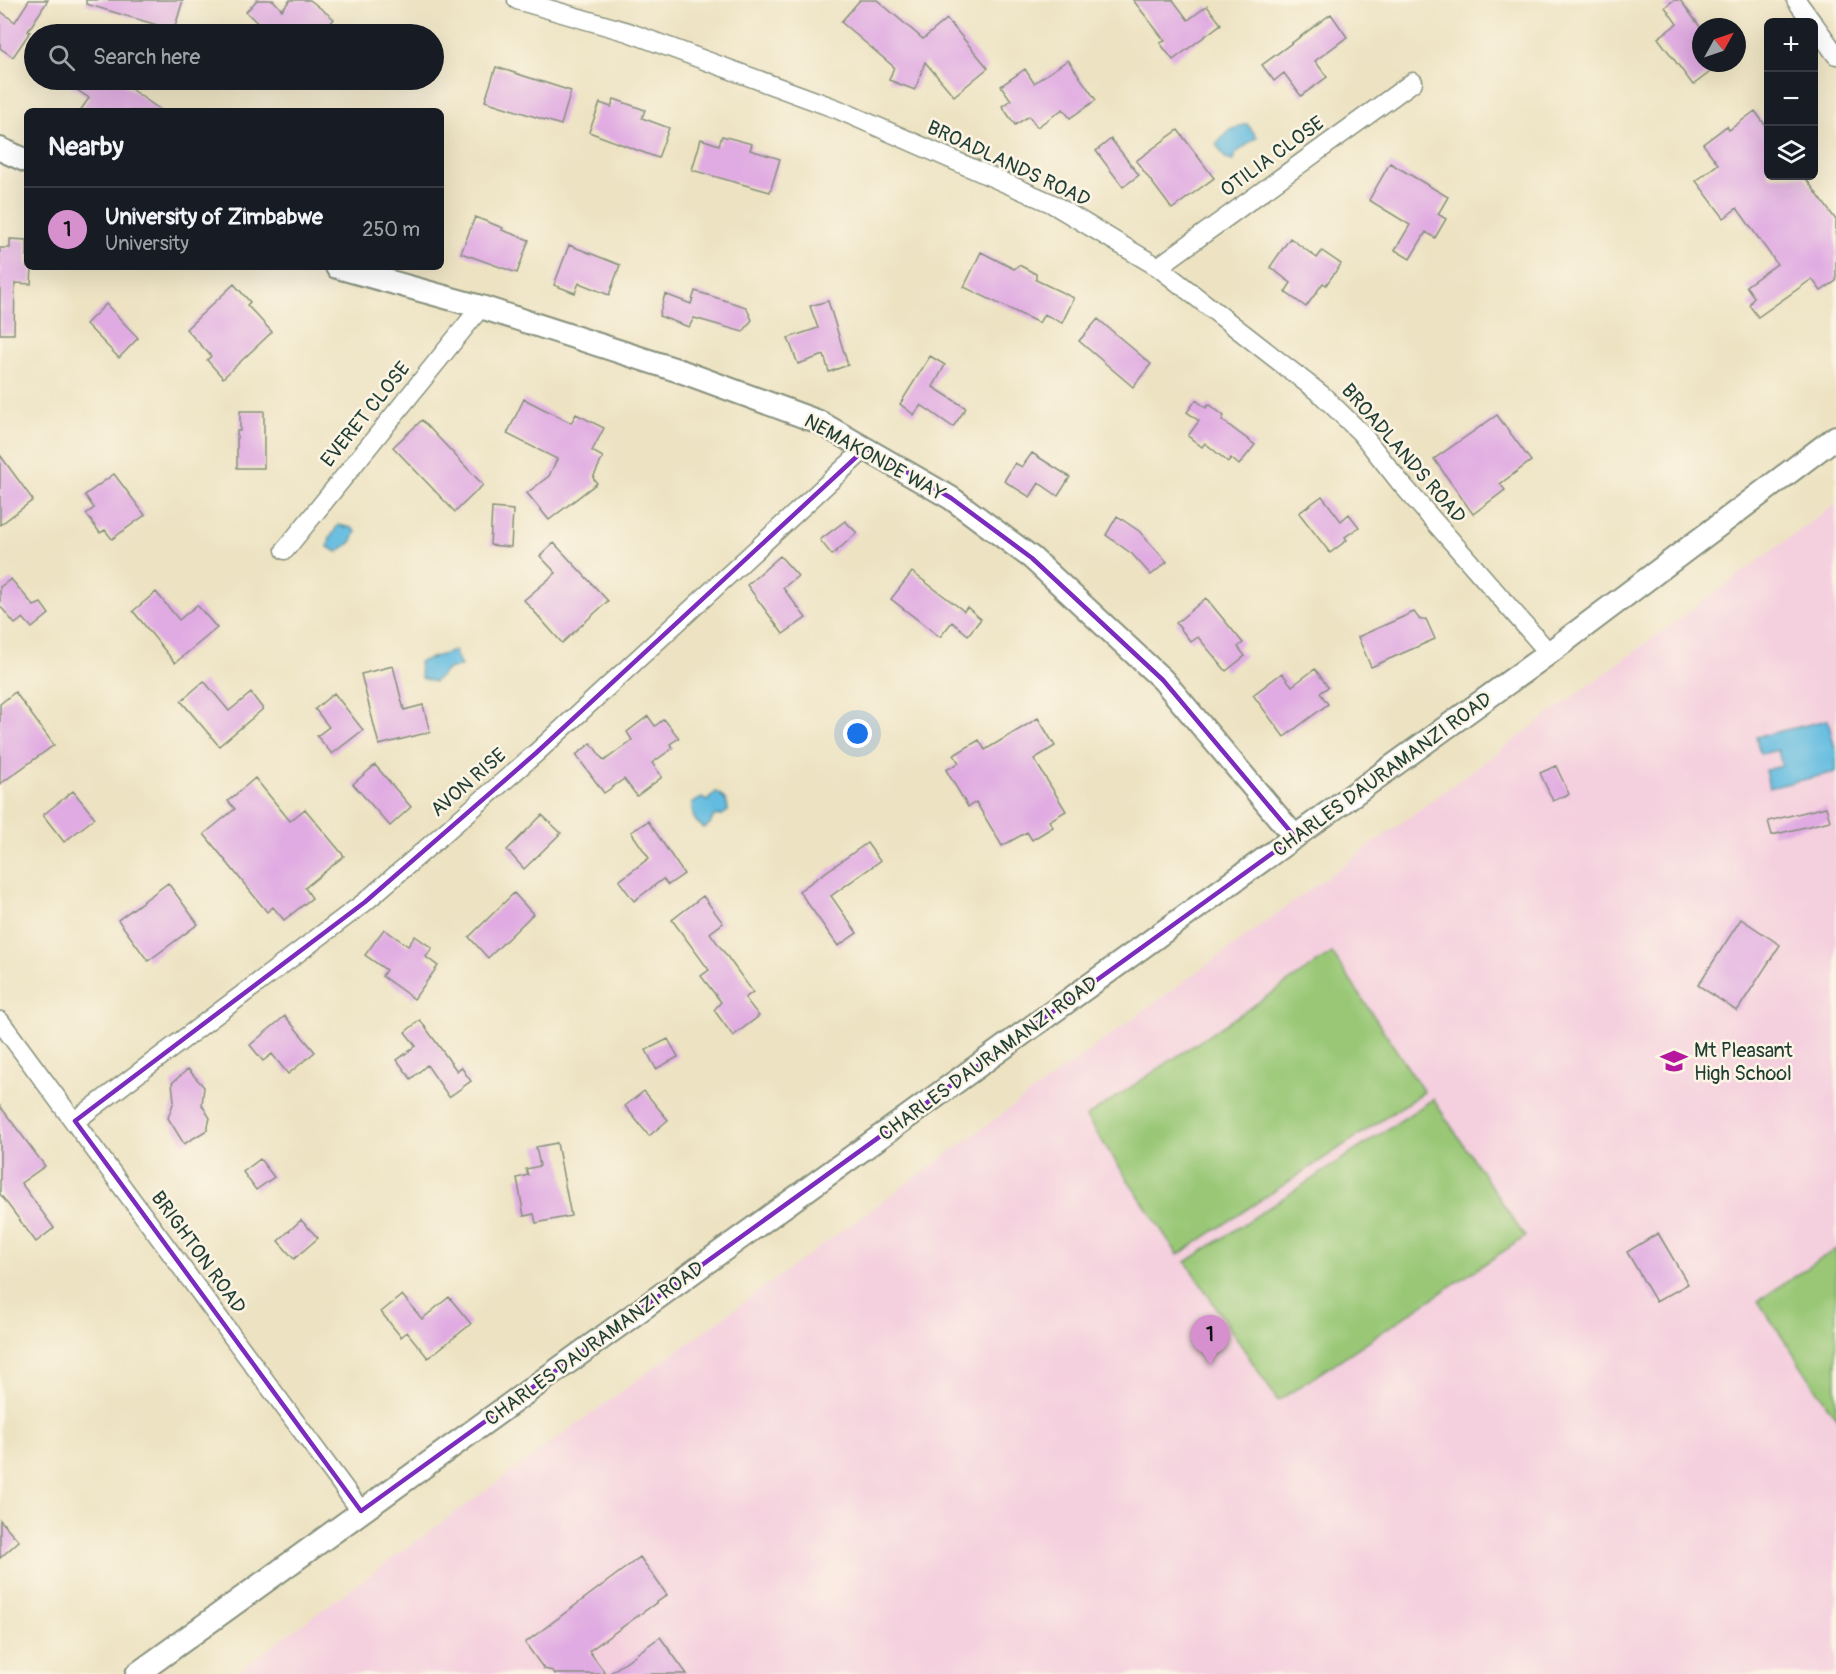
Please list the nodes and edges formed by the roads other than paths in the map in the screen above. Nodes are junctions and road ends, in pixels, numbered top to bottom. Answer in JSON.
{"nodes":[{"id":1,"x":518,"y":0,"type":"edge"},
{"id":2,"x":1796,"y":0,"type":"edge"},
{"id":3,"x":1809,"y":18,"type":"edge"},
{"id":4,"x":1818,"y":30,"type":"edge"},
{"id":5,"x":1836,"y":55,"type":"edge"},
{"id":6,"x":1413,"y":82,"type":"dead end"},
{"id":7,"x":0,"y":149,"type":"edge"},
{"id":8,"x":24,"y":160,"type":"edge"},
{"id":9,"x":1158,"y":267,"type":"junction"},
{"id":10,"x":348,"y":270,"type":"edge"},
{"id":11,"x":481,"y":307,"type":"junction"},
{"id":12,"x":1836,"y":437,"type":"edge"},
{"id":13,"x":866,"y":448,"type":"junction"},
{"id":14,"x":285,"y":550,"type":"dead end"},
{"id":15,"x":1549,"y":653,"type":"junction"},
{"id":16,"x":1295,"y":837,"type":"junction"},
{"id":17,"x":0,"y":1021,"type":"edge"},
{"id":18,"x":75,"y":1121,"type":"junction"},
{"id":19,"x":361,"y":1511,"type":"junction"},
{"id":20,"x":137,"y":1674,"type":"edge"}],
"edges":[{"from":1,"to":9,"type":"street","name":"BROADLANDS ROAD"},
{"from":2,"to":3,"type":"street"},
{"from":4,"to":5,"type":"street"},
{"from":6,"to":9,"type":"street","name":"OTILIA CLOSE"},
{"from":7,"to":8,"type":"street"},
{"from":9,"to":15,"type":"street","name":"BROADLANDS ROAD"},
{"from":10,"to":11,"type":"street","name":"NEMAKONDE WAY"},
{"from":11,"to":13,"type":"street","name":"NEMAKONDE WAY"},
{"from":11,"to":14,"type":"street","name":"EVERET CLOSE"},
{"from":12,"to":15,"type":"street","name":"CHARLES DAURAMANZI ROAD"},
{"from":13,"to":16,"type":"street","name":"NEMAKONDE WAY"},
{"from":13,"to":18,"type":"street","name":"AVON RISE"},
{"from":15,"to":16,"type":"street","name":"CHARLES DAURAMANZI ROAD"},
{"from":16,"to":19,"type":"street","name":"CHARLES DAURAMANZI ROAD"},
{"from":17,"to":18,"type":"street","name":"BRIGHTON ROAD"},
{"from":18,"to":19,"type":"street","name":"BRIGHTON ROAD"},
{"from":19,"to":20,"type":"street","name":"CHARLES DAURAMANZI ROAD"}]}
